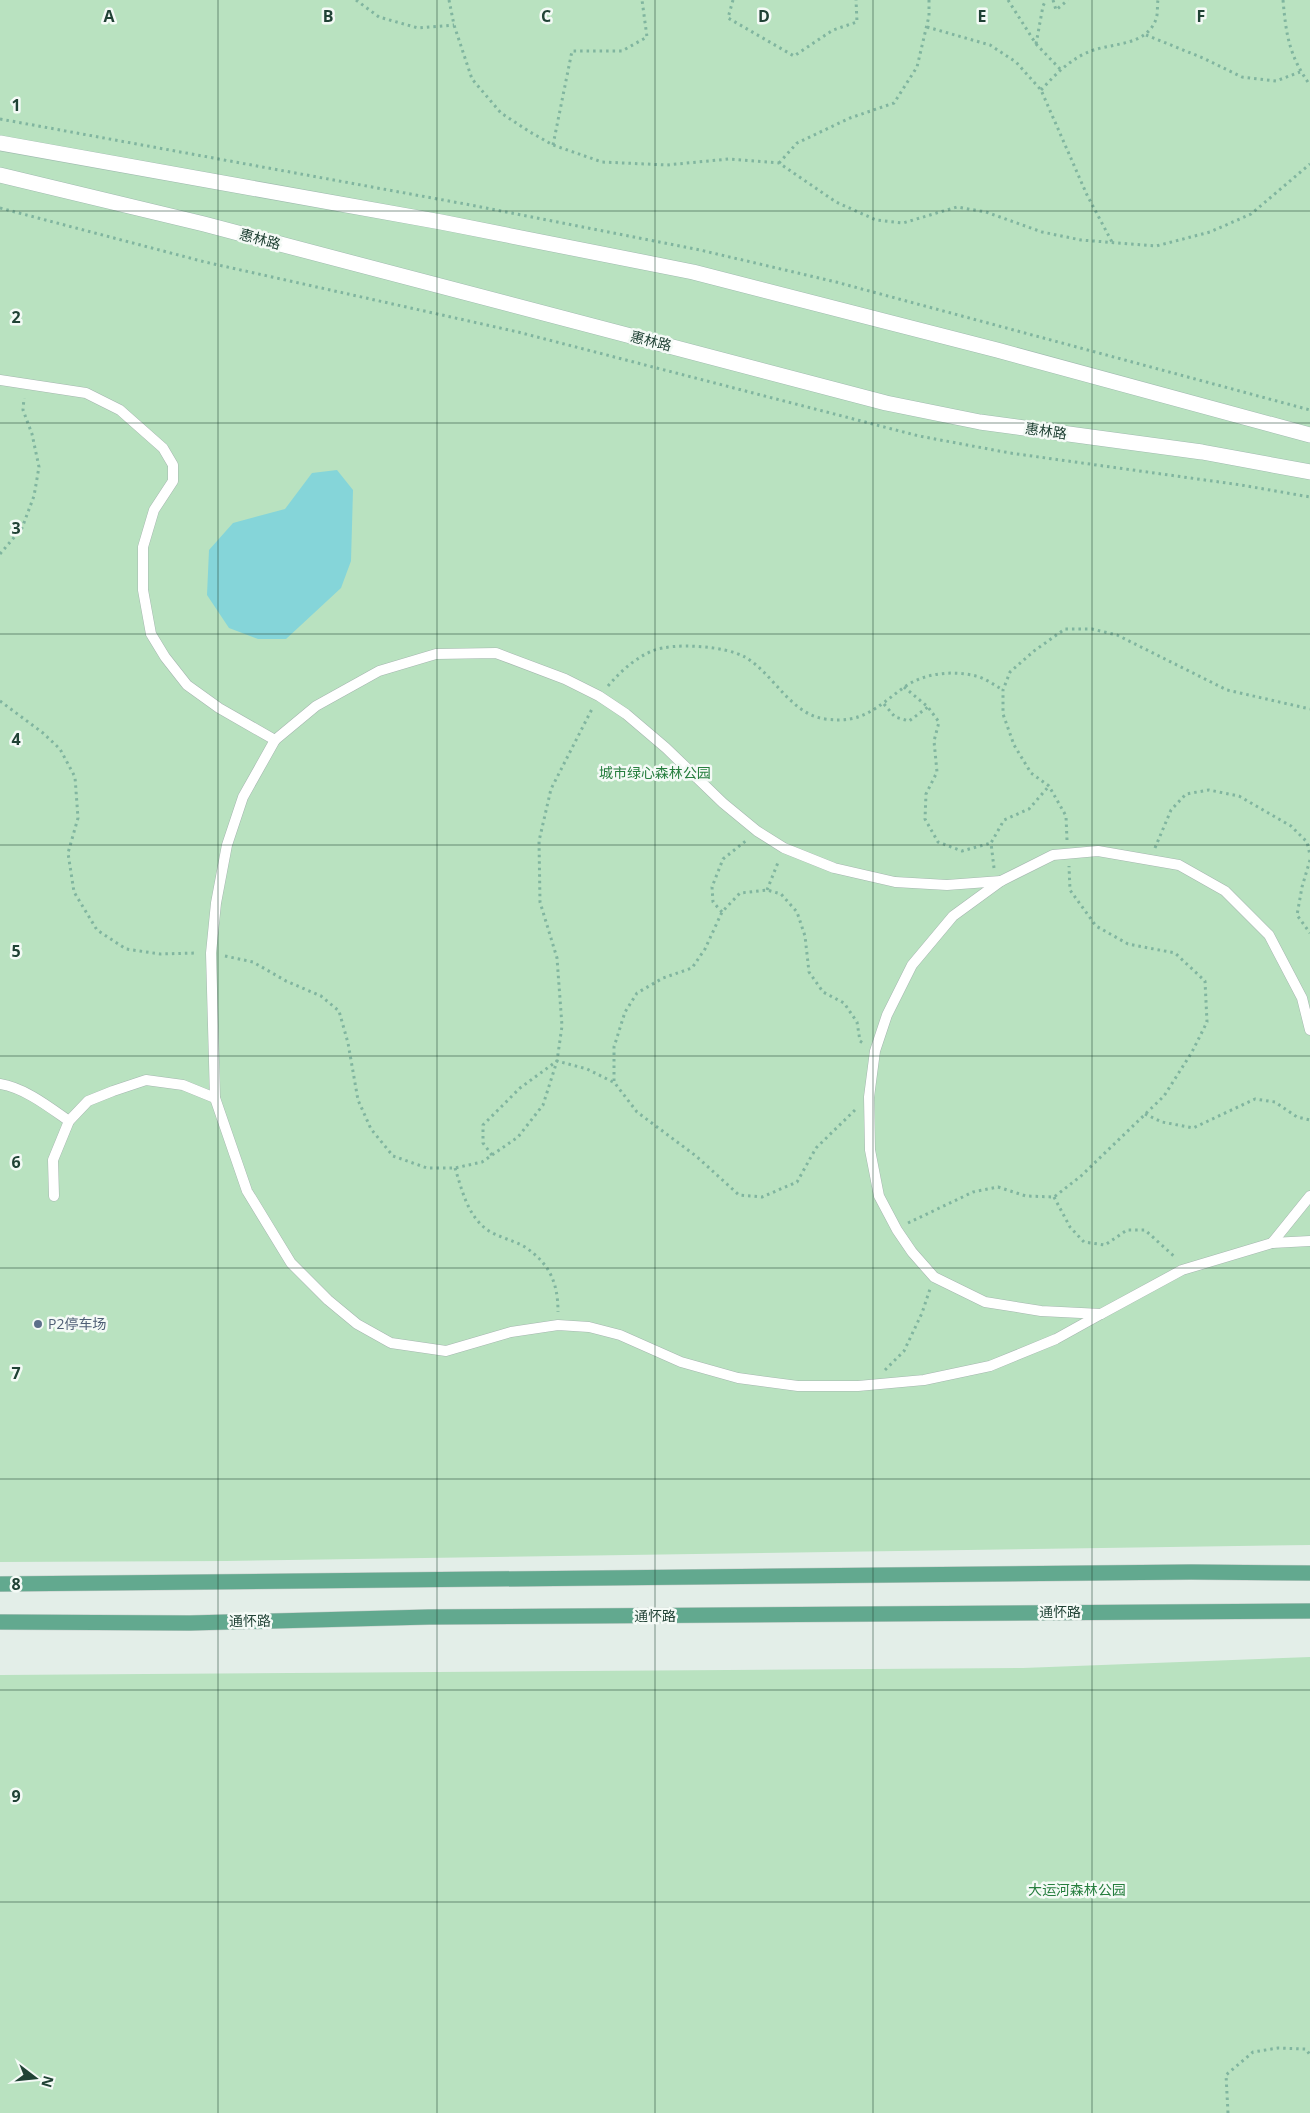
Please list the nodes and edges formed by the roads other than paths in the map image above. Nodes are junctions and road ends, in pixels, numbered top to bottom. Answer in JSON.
{"nodes":[{"id":1,"x":0,"y":143,"type":"edge"},
{"id":2,"x":0,"y":175,"type":"edge"},
{"id":3,"x":0,"y":380,"type":"edge"},
{"id":4,"x":1310,"y":435,"type":"edge"},
{"id":5,"x":1310,"y":472,"type":"edge"},
{"id":6,"x":275,"y":740,"type":"junction"},
{"id":7,"x":1001,"y":881,"type":"junction"},
{"id":8,"x":1310,"y":1030,"type":"edge"},
{"id":9,"x":0,"y":1084,"type":"edge"},
{"id":10,"x":215,"y":1098,"type":"junction"},
{"id":11,"x":69,"y":1121,"type":"junction"},
{"id":12,"x":54,"y":1196,"type":"dead end"},
{"id":13,"x":1310,"y":1196,"type":"edge"},
{"id":14,"x":1310,"y":1241,"type":"edge"},
{"id":15,"x":1272,"y":1242,"type":"junction"},
{"id":16,"x":1101,"y":1314,"type":"junction"},
{"id":17,"x":1310,"y":1573,"type":"edge"},
{"id":18,"x":0,"y":1584,"type":"edge"},
{"id":19,"x":1310,"y":1611,"type":"edge"},
{"id":20,"x":0,"y":1622,"type":"edge"}],
"edges":[{"from":1,"to":4,"type":"main road"},
{"from":2,"to":5,"type":"main road","name":"惠林路"},
{"from":3,"to":6,"type":"lane"},
{"from":6,"to":7,"type":"lane"},
{"from":6,"to":10,"type":"lane"},
{"from":7,"to":8,"type":"lane"},
{"from":7,"to":16,"type":"lane"},
{"from":9,"to":11,"type":"lane"},
{"from":10,"to":11,"type":"lane"},
{"from":10,"to":16,"type":"lane"},
{"from":11,"to":12,"type":"lane"},
{"from":13,"to":15,"type":"lane"},
{"from":14,"to":15,"type":"lane"},
{"from":15,"to":16,"type":"lane"},
{"from":17,"to":18,"type":"main road"},
{"from":19,"to":20,"type":"main road","name":"通怀路"}]}
